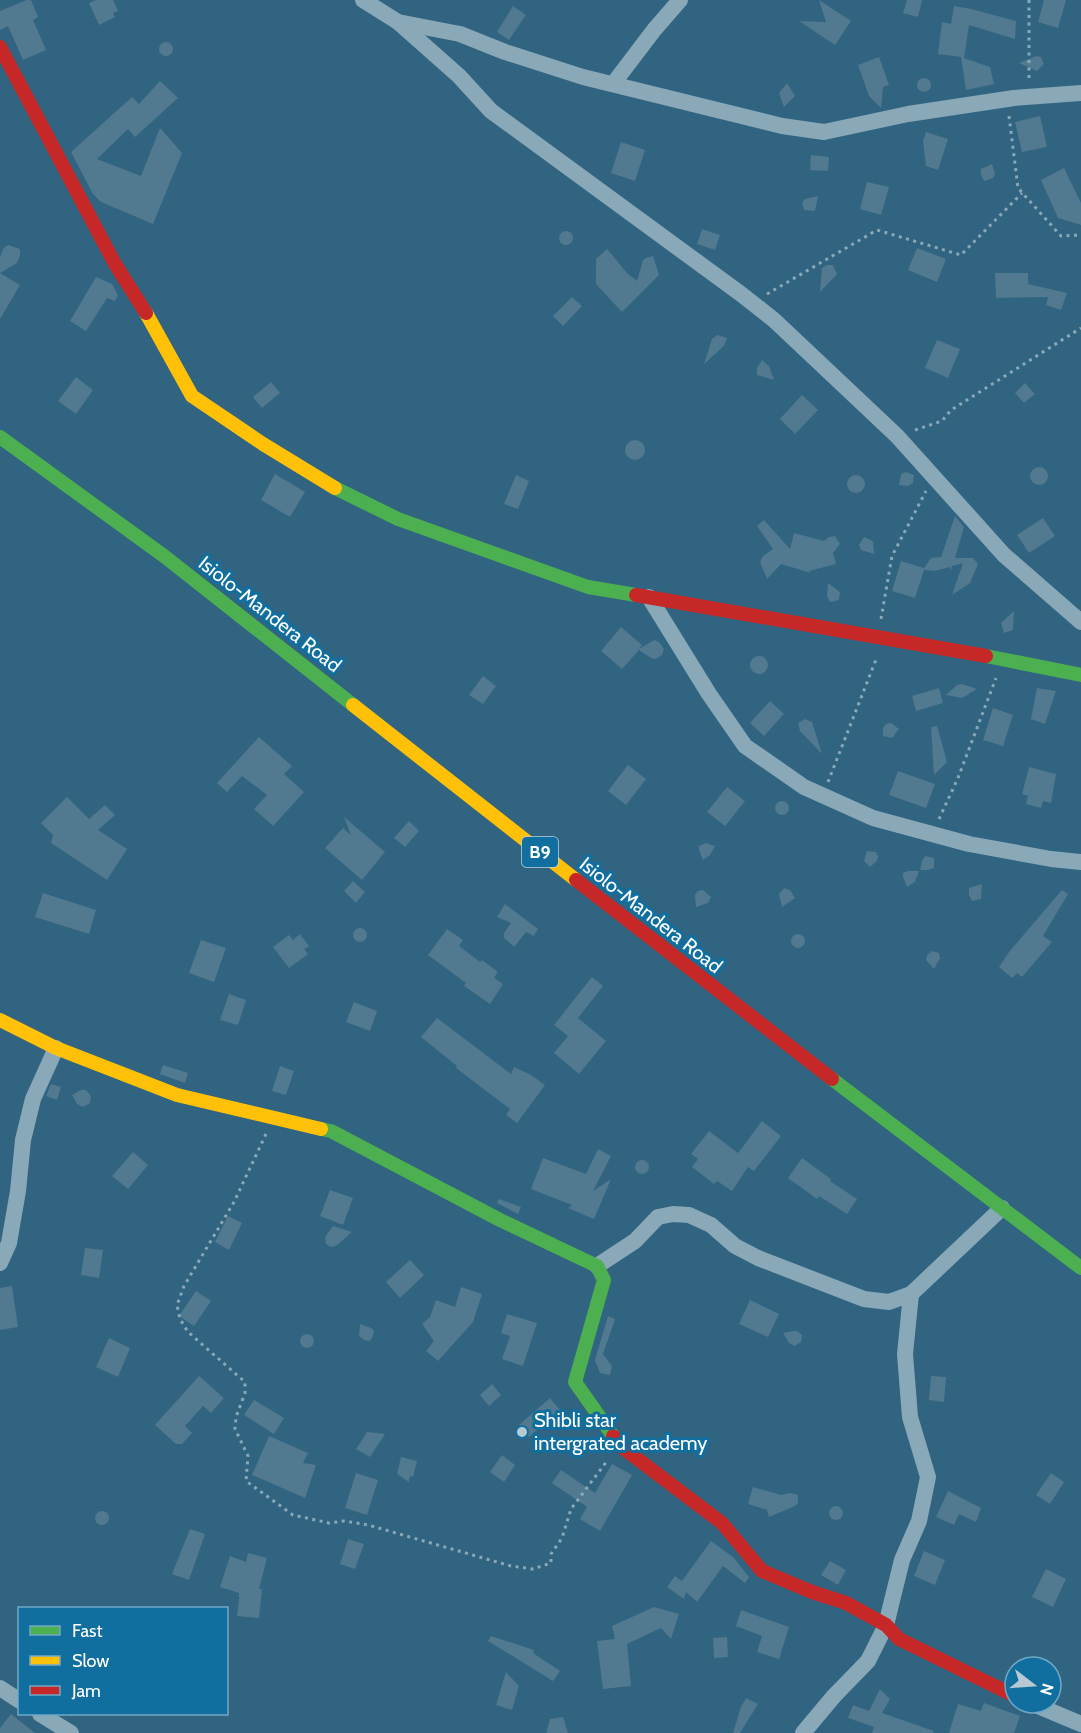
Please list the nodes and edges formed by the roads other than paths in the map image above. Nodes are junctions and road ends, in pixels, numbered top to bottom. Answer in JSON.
{"nodes":[{"id":1,"x":363,"y":0,"type":"edge"},
{"id":2,"x":680,"y":0,"type":"edge"},
{"id":3,"x":398,"y":22,"type":"junction"},
{"id":4,"x":0,"y":47,"type":"edge"},
{"id":5,"x":613,"y":84,"type":"junction"},
{"id":6,"x":1081,"y":93,"type":"edge"},
{"id":7,"x":0,"y":437,"type":"edge"},
{"id":8,"x":649,"y":597,"type":"junction"},
{"id":9,"x":1081,"y":622,"type":"edge"},
{"id":10,"x":1081,"y":675,"type":"edge"},
{"id":11,"x":1081,"y":862,"type":"edge"},
{"id":12,"x":0,"y":1020,"type":"edge"},
{"id":13,"x":56,"y":1048,"type":"junction"},
{"id":14,"x":1002,"y":1208,"type":"junction"},
{"id":15,"x":0,"y":1263,"type":"edge"},
{"id":16,"x":597,"y":1266,"type":"junction"},
{"id":17,"x":1081,"y":1268,"type":"edge"},
{"id":18,"x":911,"y":1294,"type":"junction"},
{"id":19,"x":885,"y":1625,"type":"junction"},
{"id":20,"x":0,"y":1688,"type":"edge"},
{"id":21,"x":1003,"y":1690,"type":"edge"},
{"id":22,"x":18,"y":1700,"type":"edge"},
{"id":23,"x":43,"y":1715,"type":"edge"},
{"id":24,"x":1060,"y":1715,"type":"edge"},
{"id":25,"x":1081,"y":1724,"type":"edge"},
{"id":26,"x":71,"y":1733,"type":"edge"},
{"id":27,"x":803,"y":1733,"type":"edge"}],
"edges":[{"from":1,"to":3,"type":"street"},
{"from":2,"to":5,"type":"street"},
{"from":3,"to":5,"type":"street"},
{"from":3,"to":9,"type":"street"},
{"from":4,"to":8,"type":"main road"},
{"from":5,"to":6,"type":"street"},
{"from":7,"to":14,"type":"main road","name":"Isiolo-Mandera Road","number":"B9"},
{"from":8,"to":10,"type":"main road"},
{"from":8,"to":11,"type":"street"},
{"from":12,"to":13,"type":"main road"},
{"from":13,"to":15,"type":"street"},
{"from":13,"to":16,"type":"main road"},
{"from":14,"to":17,"type":"main road","name":"Isiolo-Mandera Road","number":"B9"},
{"from":14,"to":18,"type":"street"},
{"from":16,"to":18,"type":"street"},
{"from":16,"to":19,"type":"main road"},
{"from":18,"to":19,"type":"street"},
{"from":19,"to":21,"type":"main road"},
{"from":19,"to":27,"type":"street"},
{"from":20,"to":22,"type":"street"},
{"from":23,"to":26,"type":"street"},
{"from":24,"to":25,"type":"street"}]}
